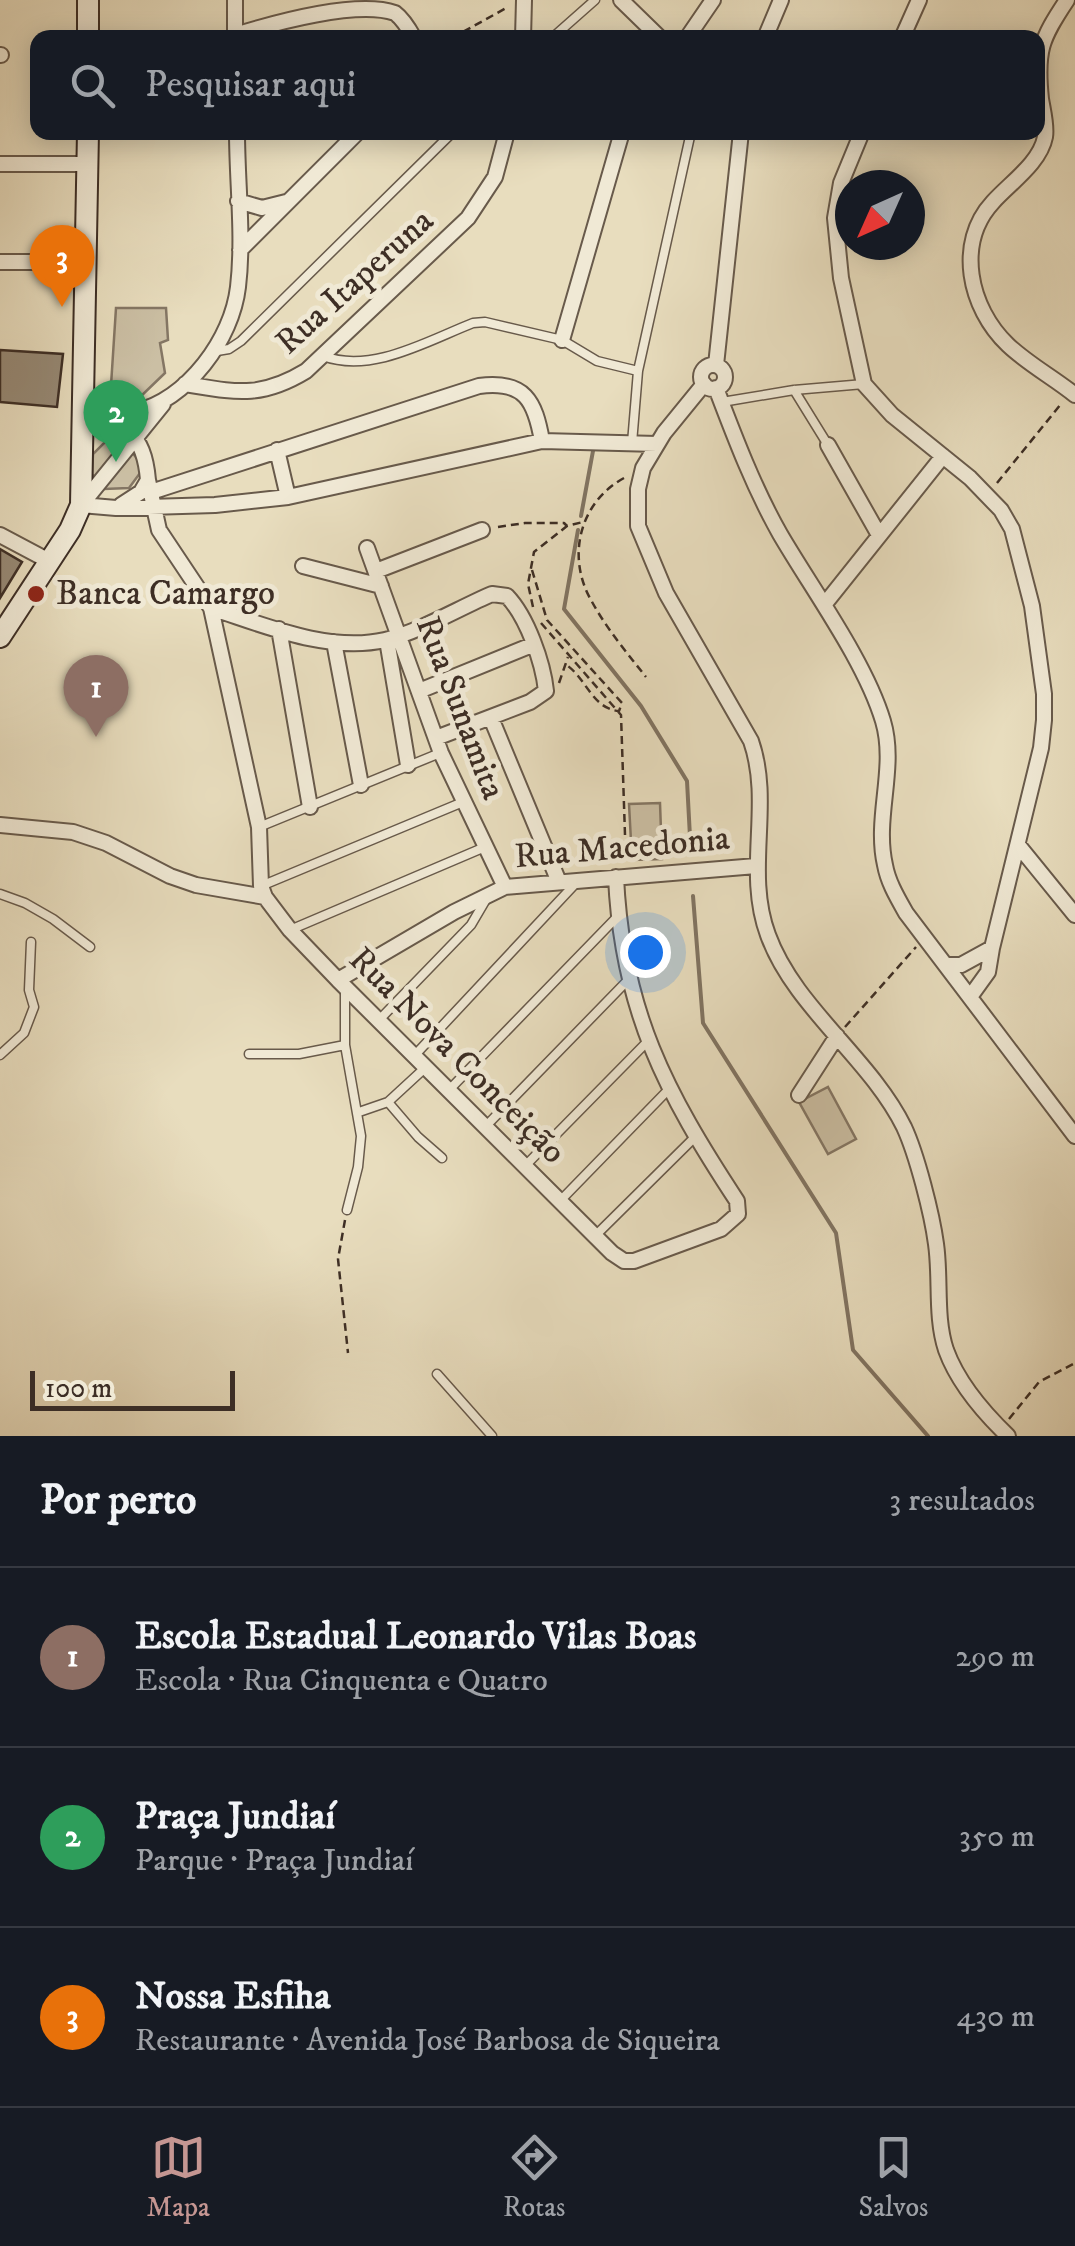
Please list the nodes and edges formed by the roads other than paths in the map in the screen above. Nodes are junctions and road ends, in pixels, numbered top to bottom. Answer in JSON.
{"nodes":[{"id":1,"x":88,"y":0,"type":"edge"},
{"id":2,"x":236,"y":0,"type":"edge"},
{"id":3,"x":522,"y":0,"type":"edge"},
{"id":4,"x":595,"y":0,"type":"edge"},
{"id":5,"x":621,"y":0,"type":"edge"},
{"id":6,"x":713,"y":0,"type":"edge"},
{"id":7,"x":781,"y":0,"type":"edge"},
{"id":8,"x":919,"y":0,"type":"edge"},
{"id":9,"x":1066,"y":0,"type":"edge"},
{"id":10,"x":88,"y":30,"type":"edge"},
{"id":11,"x":235,"y":30,"type":"edge"},
{"id":12,"x":256,"y":30,"type":"edge"},
{"id":13,"x":408,"y":30,"type":"edge"},
{"id":14,"x":523,"y":30,"type":"edge"},
{"id":15,"x":561,"y":30,"type":"edge"},
{"id":16,"x":648,"y":30,"type":"edge"},
{"id":17,"x":692,"y":30,"type":"edge"},
{"id":18,"x":769,"y":30,"type":"edge"},
{"id":19,"x":906,"y":30,"type":"edge"},
{"id":20,"x":1045,"y":32,"type":"edge"},
{"id":21,"x":88,"y":140,"type":"edge"},
{"id":22,"x":236,"y":140,"type":"edge"},
{"id":23,"x":350,"y":140,"type":"edge"},
{"id":24,"x":444,"y":140,"type":"edge"},
{"id":25,"x":505,"y":140,"type":"edge"},
{"id":26,"x":620,"y":140,"type":"edge"},
{"id":27,"x":689,"y":140,"type":"edge"},
{"id":28,"x":740,"y":140,"type":"edge"},
{"id":29,"x":859,"y":140,"type":"edge"},
{"id":30,"x":1044,"y":140,"type":"edge"},
{"id":31,"x":0,"y":164,"type":"edge"},
{"id":32,"x":88,"y":164,"type":"junction"},
{"id":33,"x":238,"y":200,"type":"junction"},
{"id":34,"x":287,"y":202,"type":"junction"},
{"id":35,"x":240,"y":250,"type":"junction"},
{"id":36,"x":0,"y":262,"type":"edge"},
{"id":37,"x":86,"y":262,"type":"junction"},
{"id":38,"x":562,"y":340,"type":"junction"},
{"id":39,"x":212,"y":352,"type":"junction"},
{"id":40,"x":323,"y":356,"type":"junction"},
{"id":41,"x":638,"y":371,"type":"junction"},
{"id":42,"x":184,"y":384,"type":"junction"},
{"id":43,"x":864,"y":384,"type":"junction"},
{"id":44,"x":794,"y":390,"type":"junction"},
{"id":45,"x":714,"y":391,"type":"junction"},
{"id":46,"x":1073,"y":393,"type":"edge"},
{"id":47,"x":170,"y":396,"type":"junction"},
{"id":48,"x":81,"y":418,"type":"junction"},
{"id":49,"x":136,"y":436,"type":"junction"},
{"id":50,"x":542,"y":441,"type":"junction"},
{"id":51,"x":632,"y":443,"type":"junction"},
{"id":52,"x":657,"y":444,"type":"junction"},
{"id":53,"x":828,"y":445,"type":"joint"},
{"id":54,"x":278,"y":450,"type":"junction"},
{"id":55,"x":943,"y":456,"type":"junction"},
{"id":56,"x":187,"y":482,"type":"junction"},
{"id":57,"x":151,"y":493,"type":"junction"},
{"id":58,"x":288,"y":496,"type":"junction"},
{"id":59,"x":81,"y":505,"type":"junction"},
{"id":60,"x":189,"y":506,"type":"junction"},
{"id":61,"x":116,"y":508,"type":"junction"},
{"id":62,"x":482,"y":530,"type":"road end"},
{"id":63,"x":0,"y":535,"type":"edge"},
{"id":64,"x":879,"y":535,"type":"junction"},
{"id":65,"x":367,"y":548,"type":"dead end"},
{"id":66,"x":49,"y":561,"type":"junction"},
{"id":67,"x":304,"y":566,"type":"dead end"},
{"id":68,"x":379,"y":579,"type":"junction"},
{"id":69,"x":824,"y":606,"type":"junction"},
{"id":70,"x":211,"y":608,"type":"junction"},
{"id":71,"x":279,"y":629,"type":"junction"},
{"id":72,"x":0,"y":637,"type":"edge"},
{"id":73,"x":393,"y":637,"type":"junction"},
{"id":74,"x":334,"y":642,"type":"junction"},
{"id":75,"x":532,"y":645,"type":"junction"},
{"id":76,"x":419,"y":691,"type":"junction"},
{"id":77,"x":491,"y":718,"type":"junction"},
{"id":78,"x":438,"y":746,"type":"junction"},
{"id":79,"x":408,"y":765,"type":"junction"},
{"id":80,"x":361,"y":785,"type":"junction"},
{"id":81,"x":464,"y":802,"type":"junction"},
{"id":82,"x":310,"y":807,"type":"junction"},
{"id":83,"x":0,"y":826,"type":"edge"},
{"id":84,"x":258,"y":827,"type":"junction"},
{"id":85,"x":1018,"y":845,"type":"junction"},
{"id":86,"x":485,"y":847,"type":"junction"},
{"id":87,"x":756,"y":866,"type":"junction"},
{"id":88,"x":621,"y":877,"type":"junction"},
{"id":89,"x":578,"y":881,"type":"junction"},
{"id":90,"x":559,"y":882,"type":"junction"},
{"id":91,"x":498,"y":889,"type":"junction"},
{"id":92,"x":263,"y":892,"type":"junction"},
{"id":93,"x":0,"y":894,"type":"edge"},
{"id":94,"x":1075,"y":915,"type":"edge"},
{"id":95,"x":619,"y":916,"type":"junction"},
{"id":96,"x":290,"y":930,"type":"junction"},
{"id":97,"x":32,"y":942,"type":"dead end"},
{"id":98,"x":90,"y":947,"type":"dead end"},
{"id":99,"x":992,"y":948,"type":"junction"},
{"id":100,"x":946,"y":965,"type":"junction"},
{"id":101,"x":628,"y":979,"type":"junction"},
{"id":102,"x":341,"y":983,"type":"junction"},
{"id":103,"x":970,"y":997,"type":"junction"},
{"id":104,"x":379,"y":1020,"type":"junction"},
{"id":105,"x":838,"y":1036,"type":"junction"},
{"id":106,"x":647,"y":1042,"type":"junction"},
{"id":107,"x":344,"y":1045,"type":"junction"},
{"id":108,"x":249,"y":1054,"type":"dead end"},
{"id":109,"x":0,"y":1055,"type":"edge"},
{"id":110,"x":421,"y":1061,"type":"junction"},
{"id":111,"x":670,"y":1088,"type":"junction"},
{"id":112,"x":450,"y":1090,"type":"junction"},
{"id":113,"x":799,"y":1094,"type":"dead end"},
{"id":114,"x":388,"y":1102,"type":"junction"},
{"id":115,"x":359,"y":1112,"type":"junction"},
{"id":116,"x":486,"y":1126,"type":"junction"},
{"id":117,"x":1075,"y":1136,"type":"edge"},
{"id":118,"x":695,"y":1137,"type":"junction"},
{"id":119,"x":442,"y":1158,"type":"dead end"},
{"id":120,"x":525,"y":1166,"type":"junction"},
{"id":121,"x":560,"y":1200,"type":"junction"},
{"id":122,"x":346,"y":1210,"type":"road end"},
{"id":123,"x":595,"y":1236,"type":"junction"},
{"id":124,"x":436,"y":1374,"type":"dead end"},
{"id":125,"x":1004,"y":1433,"type":"edge"},
{"id":126,"x":492,"y":1436,"type":"edge"}],
"edges":[{"from":1,"to":10,"type":"main road"},
{"from":2,"to":11,"type":"street"},
{"from":3,"to":14,"type":"street"},
{"from":4,"to":15,"type":"lane"},
{"from":5,"to":16,"type":"street"},
{"from":6,"to":17,"type":"street"},
{"from":7,"to":18,"type":"street"},
{"from":8,"to":19,"type":"street"},
{"from":9,"to":20,"type":"street"},
{"from":12,"to":13,"type":"street"},
{"from":21,"to":32,"type":"main road"},
{"from":22,"to":33,"type":"street"},
{"from":23,"to":34,"type":"street"},
{"from":24,"to":39,"type":"lane"},
{"from":25,"to":40,"type":"street","name":"Rua Itaperuna"},
{"from":26,"to":38,"type":"street"},
{"from":27,"to":41,"type":"lane"},
{"from":28,"to":45,"type":"street"},
{"from":29,"to":43,"type":"street"},
{"from":30,"to":46,"type":"street"},
{"from":31,"to":32,"type":"street"},
{"from":32,"to":37,"type":"main road"},
{"from":33,"to":34,"type":"street"},
{"from":33,"to":35,"type":"street"},
{"from":34,"to":35,"type":"street"},
{"from":35,"to":39,"type":"street"},
{"from":36,"to":37,"type":"street"},
{"from":37,"to":48,"type":"main road"},
{"from":38,"to":40,"type":"lane"},
{"from":38,"to":41,"type":"lane"},
{"from":39,"to":42,"type":"street"},
{"from":40,"to":42,"type":"street","name":"Rua Itaperuna"},
{"from":41,"to":51,"type":"lane"},
{"from":42,"to":47,"type":"street"},
{"from":43,"to":44,"type":"lane"},
{"from":43,"to":55,"type":"street"},
{"from":44,"to":45,"type":"lane"},
{"from":44,"to":53,"type":"lane"},
{"from":45,"to":52,"type":"street"},
{"from":45,"to":69,"type":"street"},
{"from":47,"to":48,"type":"street"},
{"from":47,"to":49,"type":"street"},
{"from":48,"to":49,"type":"street"},
{"from":48,"to":59,"type":"main road"},
{"from":49,"to":57,"type":"street"},
{"from":49,"to":59,"type":"street"},
{"from":50,"to":51,"type":"street"},
{"from":50,"to":54,"type":"street"},
{"from":50,"to":58,"type":"street"},
{"from":51,"to":52,"type":"street"},
{"from":52,"to":87,"type":"street"},
{"from":53,"to":64,"type":"street"},
{"from":54,"to":56,"type":"street"},
{"from":54,"to":58,"type":"street"},
{"from":55,"to":64,"type":"street"},
{"from":55,"to":85,"type":"street"},
{"from":56,"to":57,"type":"street"},
{"from":56,"to":60,"type":"street"},
{"from":57,"to":60,"type":"street"},
{"from":57,"to":61,"type":"street"},
{"from":57,"to":61,"type":"street"},
{"from":57,"to":70,"type":"street"},
{"from":58,"to":60,"type":"street"},
{"from":59,"to":61,"type":"street"},
{"from":59,"to":66,"type":"main road"},
{"from":62,"to":68,"type":"street"},
{"from":63,"to":66,"type":"street"},
{"from":64,"to":69,"type":"street"},
{"from":65,"to":68,"type":"street","name":"Rua Sunamita"},
{"from":66,"to":72,"type":"main road"},
{"from":67,"to":68,"type":"street"},
{"from":68,"to":73,"type":"street","name":"Rua Sunamita"},
{"from":69,"to":100,"type":"street"},
{"from":70,"to":71,"type":"street"},
{"from":70,"to":84,"type":"street"},
{"from":71,"to":74,"type":"street"},
{"from":71,"to":82,"type":"street"},
{"from":73,"to":74,"type":"street"},
{"from":73,"to":75,"type":"street"},
{"from":73,"to":76,"type":"street","name":"Rua Sunamita"},
{"from":73,"to":79,"type":"street"},
{"from":74,"to":80,"type":"street"},
{"from":75,"to":76,"type":"street"},
{"from":75,"to":77,"type":"street"},
{"from":76,"to":78,"type":"street","name":"Rua Sunamita"},
{"from":77,"to":78,"type":"street"},
{"from":77,"to":90,"type":"street"},
{"from":78,"to":79,"type":"lane"},
{"from":78,"to":81,"type":"street","name":"Rua Sunamita"},
{"from":79,"to":80,"type":"lane"},
{"from":80,"to":82,"type":"lane"},
{"from":81,"to":86,"type":"street","name":"Rua Sunamita"},
{"from":81,"to":92,"type":"lane"},
{"from":82,"to":84,"type":"lane"},
{"from":83,"to":92,"type":"street"},
{"from":84,"to":92,"type":"street"},
{"from":85,"to":94,"type":"street"},
{"from":85,"to":99,"type":"street"},
{"from":86,"to":91,"type":"street","name":"Rua Sunamita"},
{"from":86,"to":96,"type":"lane"},
{"from":87,"to":88,"type":"street","name":"Rua Macedonia"},
{"from":87,"to":105,"type":"street"},
{"from":88,"to":89,"type":"street","name":"Rua Macedonia"},
{"from":88,"to":95,"type":"street"},
{"from":89,"to":90,"type":"street","name":"Rua Macedonia"},
{"from":89,"to":110,"type":"lane"},
{"from":90,"to":91,"type":"street","name":"Rua Macedonia"},
{"from":91,"to":102,"type":"street","name":"Rua Macedonia"},
{"from":91,"to":104,"type":"lane"},
{"from":92,"to":96,"type":"street","name":"Rua Nova Conceição"},
{"from":93,"to":98,"type":"lane"},
{"from":95,"to":101,"type":"street"},
{"from":95,"to":112,"type":"lane"},
{"from":96,"to":102,"type":"street","name":"Rua Nova Conceição"},
{"from":97,"to":109,"type":"lane"},
{"from":99,"to":100,"type":"street"},
{"from":99,"to":103,"type":"street"},
{"from":100,"to":103,"type":"street"},
{"from":101,"to":106,"type":"street"},
{"from":101,"to":116,"type":"lane"},
{"from":102,"to":104,"type":"street","name":"Rua Nova Conceição"},
{"from":102,"to":107,"type":"lane"},
{"from":103,"to":117,"type":"street"},
{"from":104,"to":110,"type":"street","name":"Rua Nova Conceição"},
{"from":105,"to":113,"type":"street"},
{"from":105,"to":125,"type":"street"},
{"from":106,"to":111,"type":"street"},
{"from":106,"to":120,"type":"lane"},
{"from":107,"to":108,"type":"lane"},
{"from":107,"to":115,"type":"lane"},
{"from":110,"to":112,"type":"street","name":"Rua Nova Conceição"},
{"from":110,"to":114,"type":"lane"},
{"from":111,"to":118,"type":"street"},
{"from":111,"to":121,"type":"lane"},
{"from":112,"to":116,"type":"street","name":"Rua Nova Conceição"},
{"from":114,"to":115,"type":"lane"},
{"from":114,"to":119,"type":"lane"},
{"from":115,"to":122,"type":"lane"},
{"from":116,"to":120,"type":"street","name":"Rua Nova Conceição"},
{"from":118,"to":123,"type":"lane"},
{"from":118,"to":123,"type":"street","name":"Rua Nova Conceição"},
{"from":120,"to":121,"type":"street","name":"Rua Nova Conceição"},
{"from":121,"to":123,"type":"street","name":"Rua Nova Conceição"},
{"from":124,"to":126,"type":"lane"}]}
